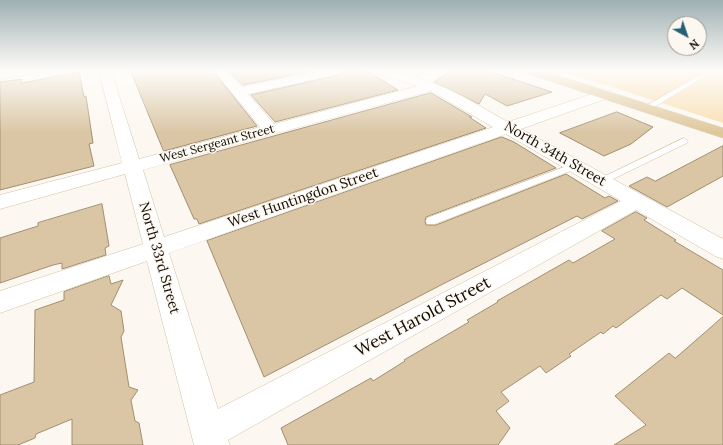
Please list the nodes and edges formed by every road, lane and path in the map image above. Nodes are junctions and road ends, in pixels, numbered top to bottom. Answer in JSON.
{"nodes":[{"id":1,"x":111,"y":92,"type":"edge"},
{"id":2,"x":238,"y":92,"type":"edge"},
{"id":3,"x":412,"y":92,"type":"edge"},
{"id":4,"x":444,"y":92,"type":"edge"},
{"id":5,"x":601,"y":92,"type":"edge"},
{"id":6,"x":676,"y":92,"type":"edge"},
{"id":7,"x":606,"y":94,"type":"junction"},
{"id":8,"x":648,"y":108,"type":"junction"},
{"id":9,"x":508,"y":127,"type":"junction"},
{"id":10,"x":271,"y":130,"type":"junction"},
{"id":11,"x":723,"y":133,"type":"edge"},
{"id":12,"x":684,"y":141,"type":"dead end"},
{"id":13,"x":575,"y":166,"type":"junction"},
{"id":14,"x":133,"y":167,"type":"junction"},
{"id":15,"x":602,"y":181,"type":"junction"},
{"id":16,"x":637,"y":201,"type":"junction"},
{"id":17,"x":0,"y":202,"type":"edge"},
{"id":18,"x":431,"y":221,"type":"dead end"},
{"id":19,"x":156,"y":249,"type":"junction"},
{"id":20,"x":723,"y":250,"type":"edge"},
{"id":21,"x":0,"y":302,"type":"edge"},
{"id":22,"x":211,"y":438,"type":"edge"}],
"edges":[{"from":1,"to":14,"type":"street","name":"North 33rd Street"},
{"from":2,"to":10,"type":"street"},
{"from":3,"to":10,"type":"street","name":"West Sergeant Street"},
{"from":4,"to":9,"type":"street","name":"North 34th Street"},
{"from":5,"to":7,"type":"main road"},
{"from":6,"to":8,"type":"lane"},
{"from":7,"to":8,"type":"main road"},
{"from":7,"to":9,"type":"street","name":"West Huntingdon Street"},
{"from":8,"to":11,"type":"main road"},
{"from":9,"to":13,"type":"street","name":"North 34th Street"},
{"from":9,"to":19,"type":"street","name":"West Huntingdon Street"},
{"from":10,"to":14,"type":"street","name":"West Sergeant Street"},
{"from":12,"to":15,"type":"lane"},
{"from":13,"to":15,"type":"street","name":"North 34th Street"},
{"from":13,"to":18,"type":"lane"},
{"from":14,"to":17,"type":"street","name":"West Sergeant Street"},
{"from":14,"to":19,"type":"street","name":"North 33rd Street"},
{"from":15,"to":16,"type":"street","name":"North 34th Street"},
{"from":16,"to":20,"type":"street","name":"North 34th Street"},
{"from":16,"to":22,"type":"street","name":"West Harold Street"},
{"from":19,"to":21,"type":"street","name":"West Huntingdon Street"},
{"from":19,"to":22,"type":"street","name":"North 33rd Street"}]}
